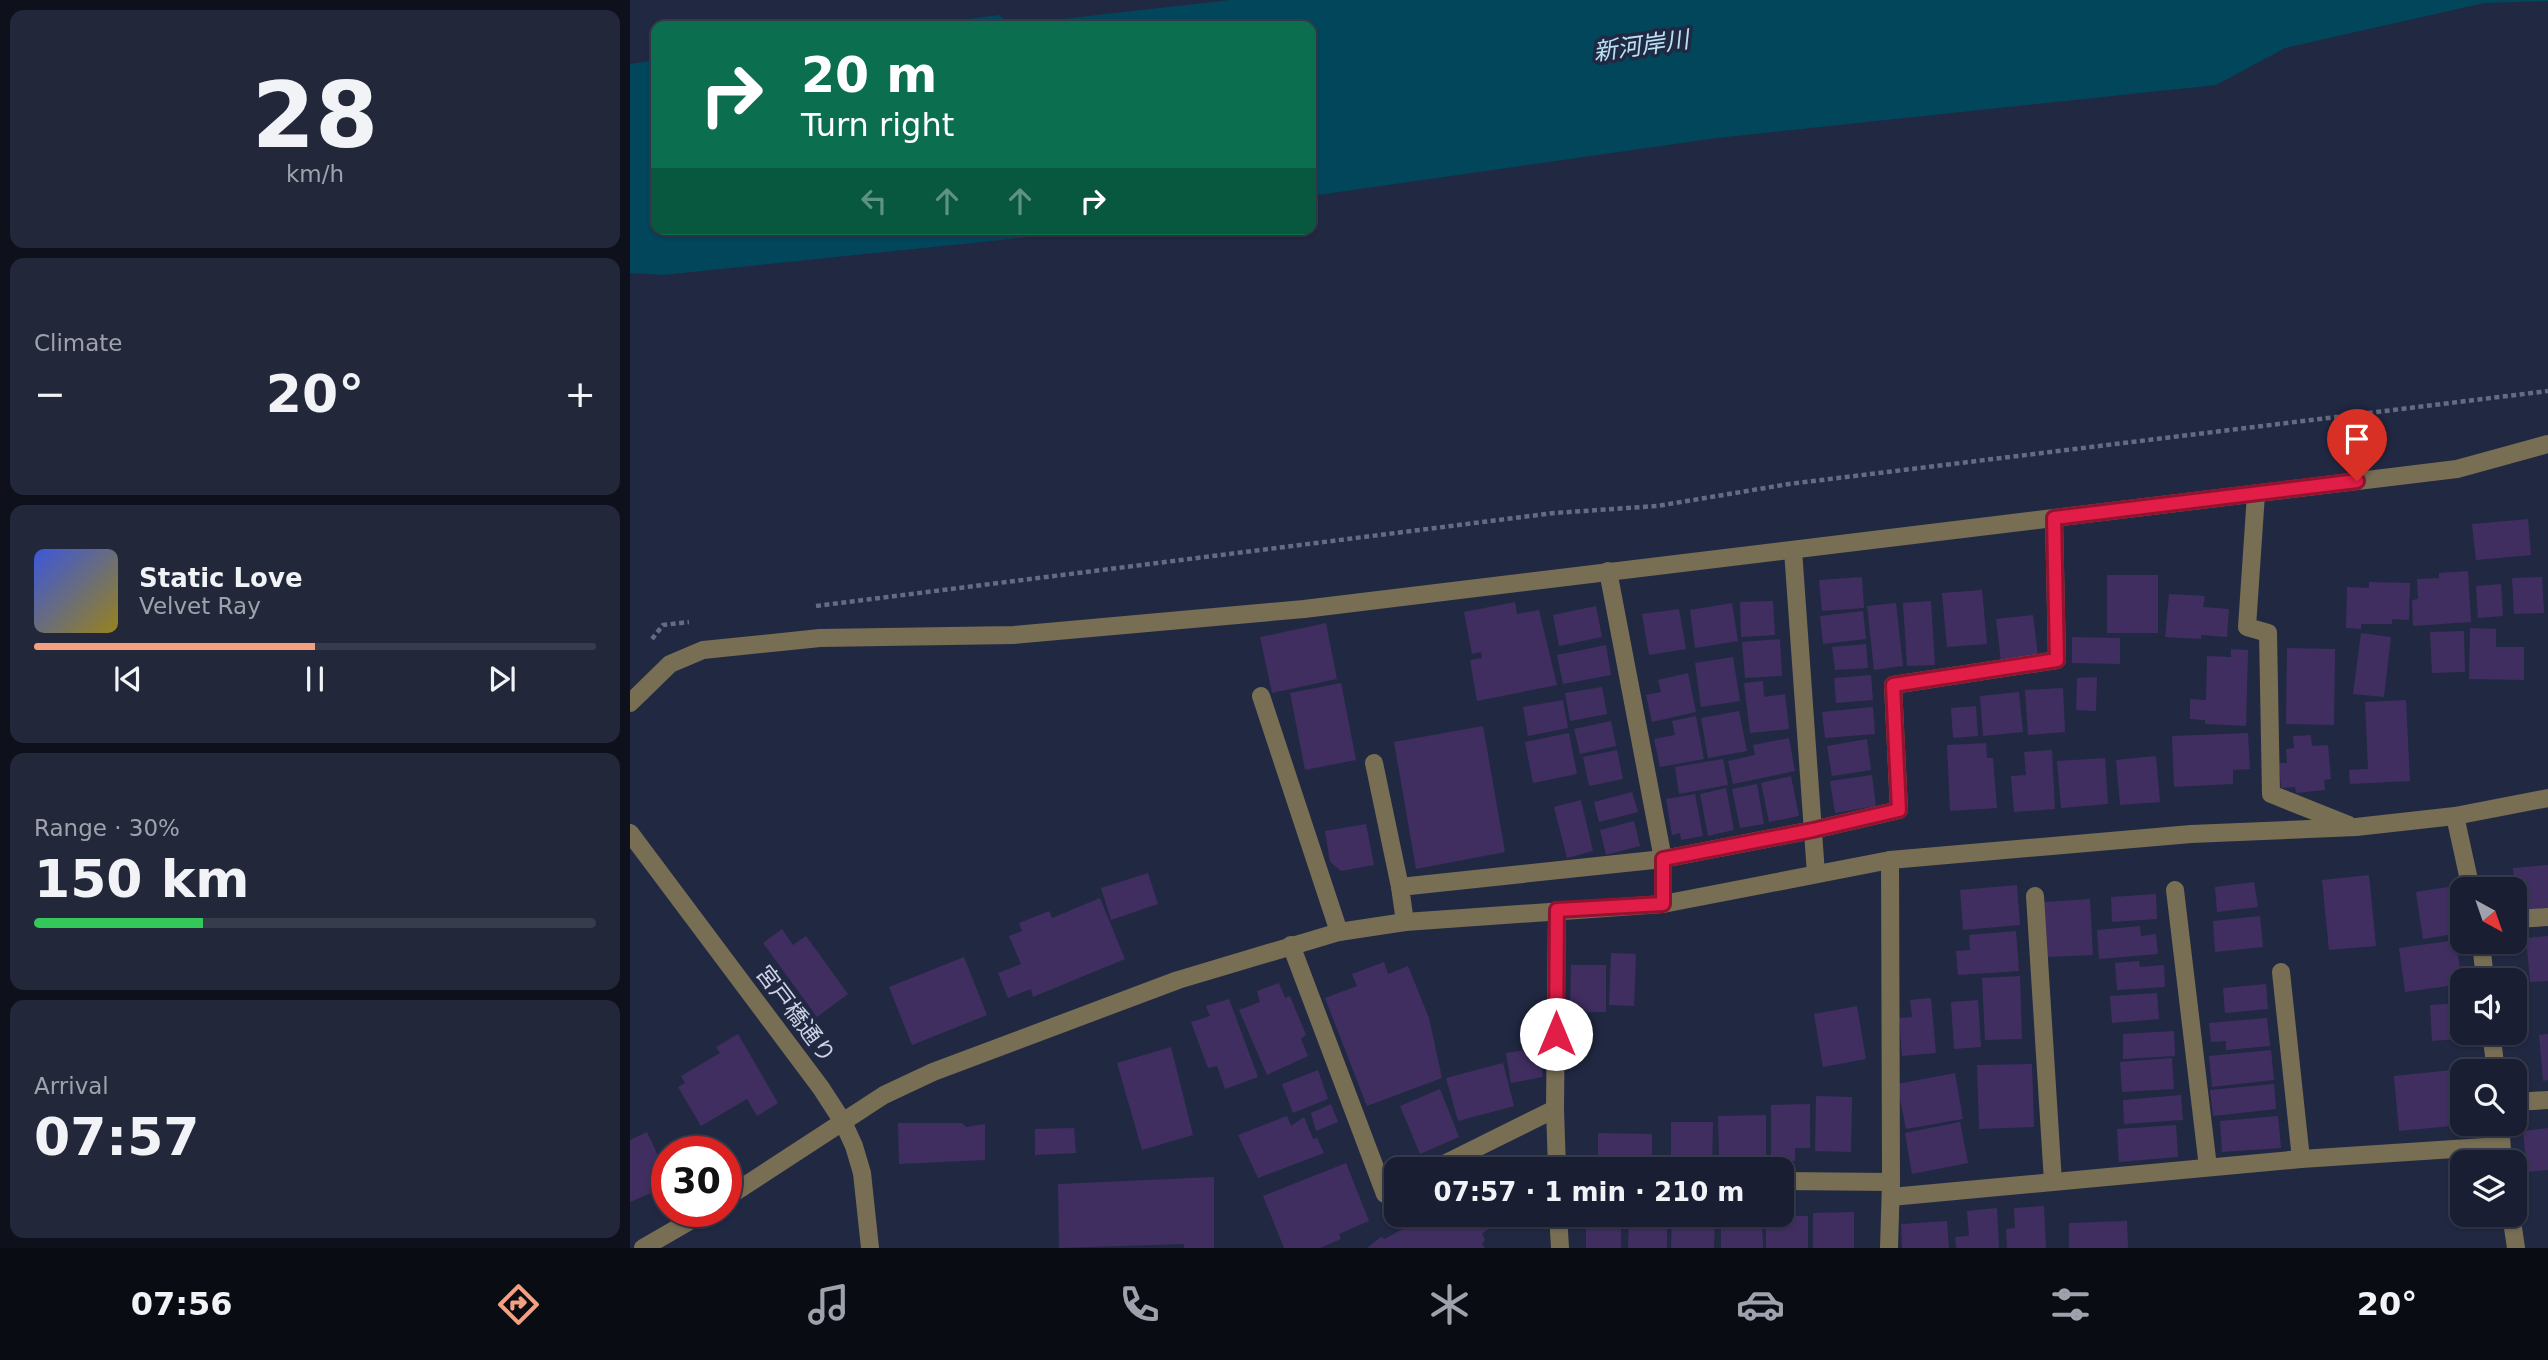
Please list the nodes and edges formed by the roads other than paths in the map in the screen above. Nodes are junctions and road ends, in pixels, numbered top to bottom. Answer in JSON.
{"nodes":[{"id":1,"x":2548,"y":444,"type":"edge"},
{"id":2,"x":2256,"y":494,"type":"junction"},
{"id":3,"x":2054,"y":518,"type":"junction"},
{"id":4,"x":1793,"y":550,"type":"junction"},
{"id":5,"x":1608,"y":571,"type":"junction"},
{"id":6,"x":1261,"y":696,"type":"dead end"},
{"id":7,"x":630,"y":703,"type":"edge"},
{"id":8,"x":1374,"y":763,"type":"dead end"},
{"id":9,"x":2548,"y":798,"type":"edge"},
{"id":10,"x":2455,"y":816,"type":"junction"},
{"id":11,"x":2356,"y":827,"type":"junction"},
{"id":12,"x":1813,"y":830,"type":"junction"},
{"id":13,"x":630,"y":833,"type":"edge"},
{"id":14,"x":1663,"y":859,"type":"junction"},
{"id":15,"x":1890,"y":860,"type":"junction"},
{"id":16,"x":1816,"y":874,"type":"junction"},
{"id":17,"x":2468,"y":877,"type":"edge"},
{"id":18,"x":1400,"y":887,"type":"junction"},
{"id":19,"x":2175,"y":890,"type":"dead end"},
{"id":20,"x":2035,"y":897,"type":"dead end"},
{"id":21,"x":1663,"y":904,"type":"junction"},
{"id":22,"x":1557,"y":910,"type":"junction"},
{"id":23,"x":2548,"y":918,"type":"edge"},
{"id":24,"x":2527,"y":919,"type":"edge"},
{"id":25,"x":1405,"y":922,"type":"junction"},
{"id":26,"x":1339,"y":932,"type":"junction"},
{"id":27,"x":1291,"y":945,"type":"junction"},
{"id":28,"x":2281,"y":972,"type":"dead end"},
{"id":29,"x":2548,"y":1100,"type":"edge"},
{"id":30,"x":2527,"y":1101,"type":"edge"},
{"id":31,"x":1555,"y":1109,"type":"junction"},
{"id":32,"x":843,"y":1122,"type":"junction"},
{"id":33,"x":2450,"y":1155,"type":"edge"},
{"id":34,"x":1458,"y":1157,"type":"edge"},
{"id":35,"x":1557,"y":1157,"type":"edge"},
{"id":36,"x":2301,"y":1159,"type":"junction"},
{"id":37,"x":2208,"y":1167,"type":"junction"},
{"id":38,"x":1794,"y":1182,"type":"edge"},
{"id":39,"x":2053,"y":1182,"type":"junction"},
{"id":40,"x":742,"y":1188,"type":"edge"},
{"id":41,"x":1891,"y":1190,"type":"junction"},
{"id":42,"x":1384,"y":1191,"type":"edge"},
{"id":43,"x":679,"y":1227,"type":"edge"},
{"id":44,"x":1559,"y":1227,"type":"edge"},
{"id":45,"x":2513,"y":1227,"type":"edge"},
{"id":46,"x":643,"y":1248,"type":"edge"},
{"id":47,"x":870,"y":1248,"type":"edge"},
{"id":48,"x":1560,"y":1248,"type":"edge"},
{"id":49,"x":1889,"y":1248,"type":"edge"},
{"id":50,"x":2516,"y":1248,"type":"edge"}],
"edges":[{"from":1,"to":2,"type":"street"},
{"from":2,"to":3,"type":"street"},
{"from":2,"to":11,"type":"street"},
{"from":3,"to":4,"type":"street"},
{"from":3,"to":12,"type":"street"},
{"from":4,"to":5,"type":"street"},
{"from":4,"to":12,"type":"street"},
{"from":5,"to":7,"type":"street"},
{"from":5,"to":14,"type":"street"},
{"from":6,"to":26,"type":"street"},
{"from":8,"to":18,"type":"street"},
{"from":9,"to":10,"type":"street"},
{"from":10,"to":11,"type":"street"},
{"from":10,"to":17,"type":"street"},
{"from":11,"to":15,"type":"street"},
{"from":12,"to":14,"type":"street"},
{"from":12,"to":16,"type":"street"},
{"from":13,"to":32,"type":"street","name":"宮戸橋通り"},
{"from":14,"to":18,"type":"street"},
{"from":14,"to":21,"type":"street"},
{"from":15,"to":16,"type":"street"},
{"from":15,"to":41,"type":"street"},
{"from":16,"to":21,"type":"street"},
{"from":18,"to":25,"type":"street"},
{"from":19,"to":37,"type":"street"},
{"from":20,"to":39,"type":"street"},
{"from":21,"to":22,"type":"street"},
{"from":22,"to":25,"type":"street"},
{"from":22,"to":31,"type":"street"},
{"from":23,"to":24,"type":"street"},
{"from":25,"to":26,"type":"street"},
{"from":26,"to":27,"type":"street"},
{"from":27,"to":32,"type":"street"},
{"from":27,"to":42,"type":"street"},
{"from":28,"to":36,"type":"street"},
{"from":29,"to":30,"type":"street"},
{"from":31,"to":34,"type":"street"},
{"from":31,"to":35,"type":"street"},
{"from":32,"to":40,"type":"street"},
{"from":32,"to":47,"type":"street","name":"宮戸橋通り"},
{"from":33,"to":36,"type":"street"},
{"from":36,"to":37,"type":"street"},
{"from":37,"to":39,"type":"street"},
{"from":38,"to":41,"type":"street"},
{"from":39,"to":41,"type":"street"},
{"from":41,"to":49,"type":"street"},
{"from":43,"to":46,"type":"street"},
{"from":44,"to":48,"type":"street"},
{"from":45,"to":50,"type":"street"}]}
